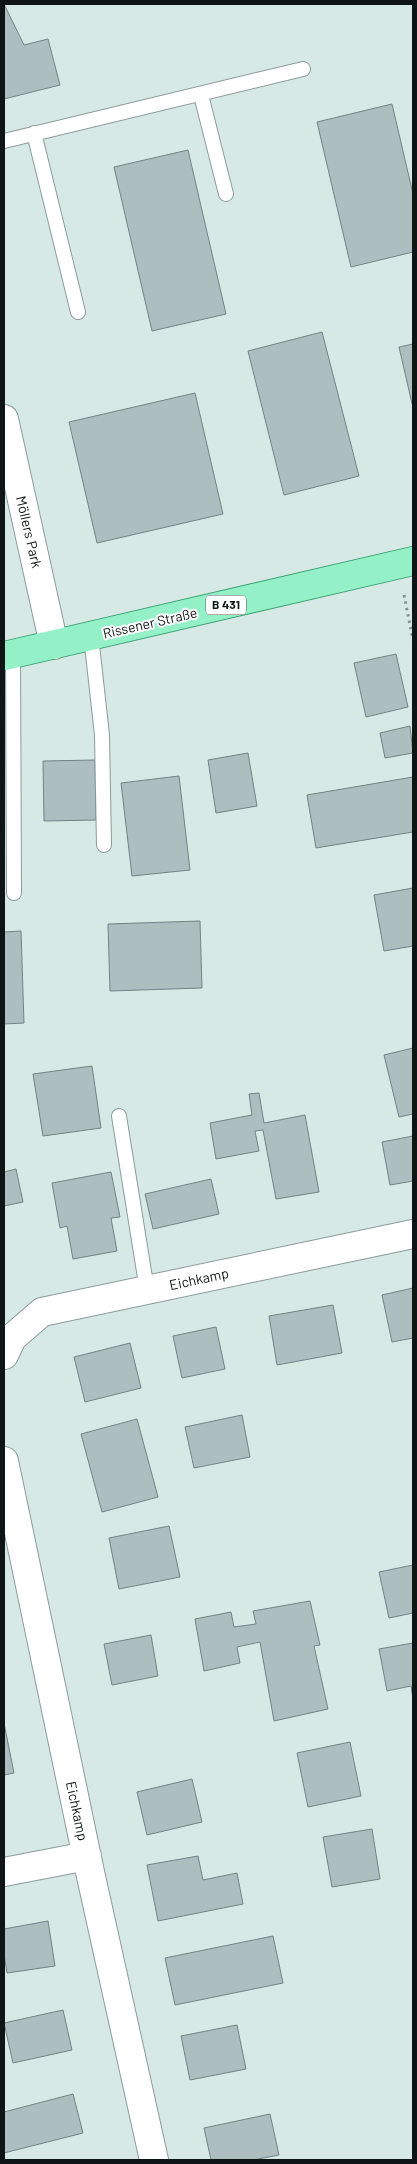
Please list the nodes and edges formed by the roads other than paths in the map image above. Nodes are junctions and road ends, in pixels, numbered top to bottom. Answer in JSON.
{"nodes":[{"id":1,"x":304,"y":69,"type":"dead end"},
{"id":2,"x":201,"y":95,"type":"junction"},
{"id":3,"x":34,"y":133,"type":"junction"},
{"id":4,"x":4,"y":141,"type":"edge"},
{"id":5,"x":226,"y":194,"type":"dead end"},
{"id":6,"x":78,"y":312,"type":"dead end"},
{"id":7,"x":4,"y":419,"type":"edge"},
{"id":8,"x":406,"y":563,"type":"edge"},
{"id":9,"x":91,"y":636,"type":"junction"},
{"id":10,"x":54,"y":645,"type":"junction"},
{"id":11,"x":8,"y":655,"type":"edge"},
{"id":12,"x":104,"y":846,"type":"dead end"},
{"id":13,"x":14,"y":893,"type":"dead end"},
{"id":14,"x":119,"y":1116,"type":"dead end"},
{"id":15,"x":413,"y":1234,"type":"edge"},
{"id":16,"x":147,"y":1290,"type":"junction"},
{"id":17,"x":4,"y":1355,"type":"edge"},
{"id":18,"x":4,"y":1461,"type":"edge"},
{"id":19,"x":87,"y":1856,"type":"junction"},
{"id":20,"x":4,"y":1872,"type":"edge"},
{"id":21,"x":151,"y":2160,"type":"edge"}],
"edges":[{"from":1,"to":2,"type":"lane"},
{"from":2,"to":3,"type":"lane"},
{"from":2,"to":5,"type":"lane"},
{"from":3,"to":4,"type":"lane"},
{"from":3,"to":6,"type":"lane"},
{"from":7,"to":10,"type":"street","name":"Möllers Park"},
{"from":8,"to":9,"type":"main road","name":"Rissener Straße","number":"B 431"},
{"from":9,"to":10,"type":"main road","name":"Rissener Straße","number":"B 431"},
{"from":9,"to":12,"type":"lane"},
{"from":10,"to":11,"type":"main road","name":"Rissener Straße","number":"B 431"},
{"from":11,"to":13,"type":"lane"},
{"from":14,"to":16,"type":"lane"},
{"from":15,"to":16,"type":"street","name":"Eichkamp"},
{"from":16,"to":17,"type":"street","name":"Eichkamp"},
{"from":18,"to":19,"type":"street","name":"Eichkamp"},
{"from":19,"to":20,"type":"street"},
{"from":19,"to":21,"type":"street","name":"Eichkamp"}]}
